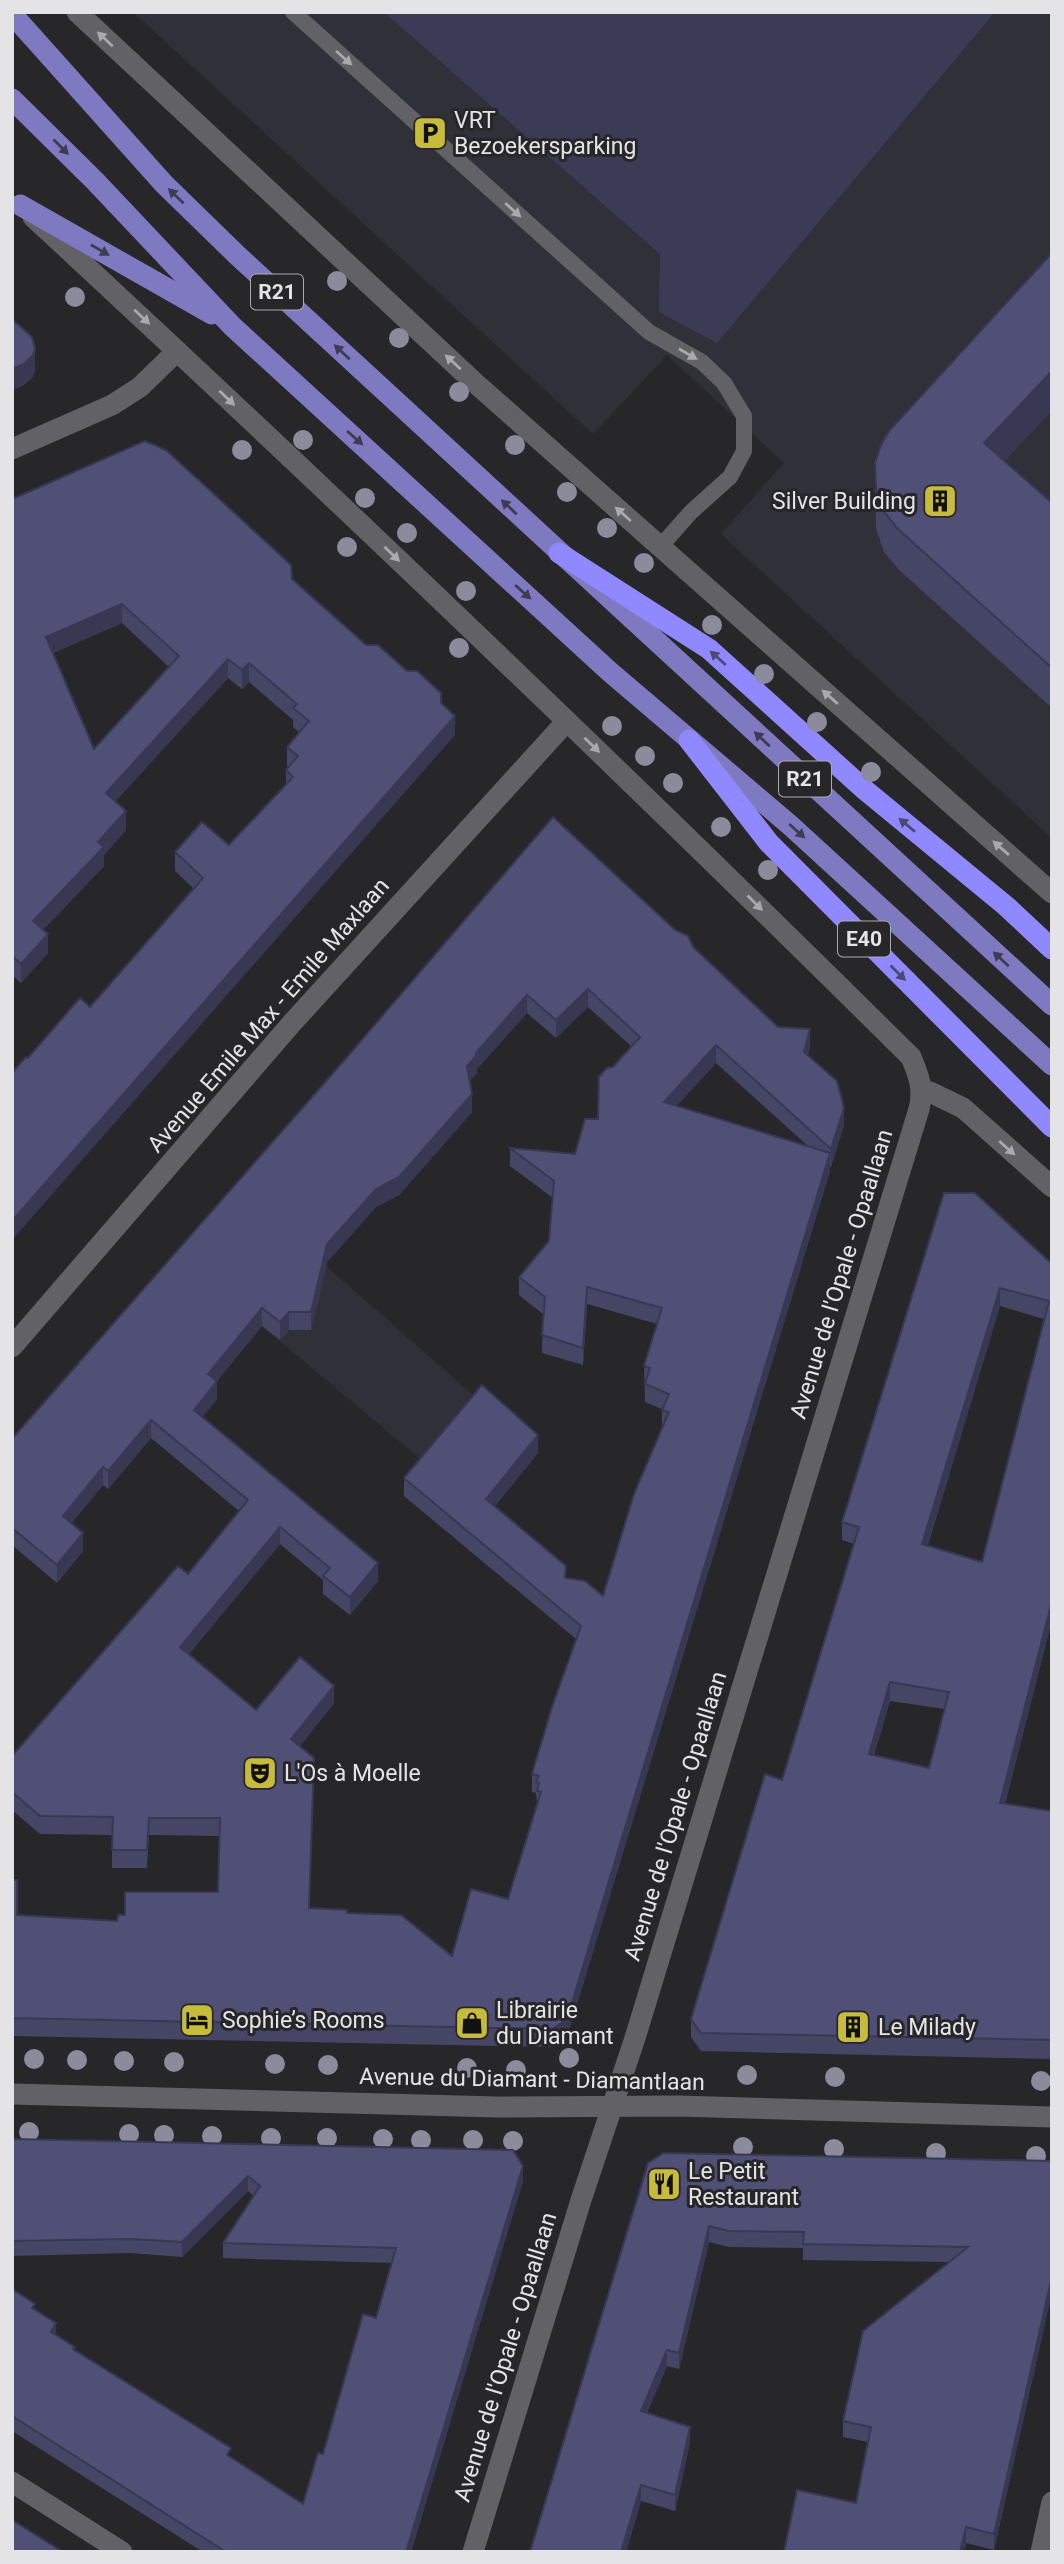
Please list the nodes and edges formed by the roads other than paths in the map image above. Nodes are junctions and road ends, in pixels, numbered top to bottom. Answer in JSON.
{"nodes":[{"id":1,"x":77,"y":12,"type":"edge"},
{"id":2,"x":293,"y":12,"type":"edge"},
{"id":3,"x":12,"y":14,"type":"edge"},
{"id":4,"x":12,"y":99,"type":"edge"},
{"id":5,"x":16,"y":201,"type":"edge"},
{"id":6,"x":232,"y":326,"type":"junction"},
{"id":7,"x":177,"y":351,"type":"junction"},
{"id":8,"x":12,"y":449,"type":"edge"},
{"id":9,"x":660,"y":547,"type":"junction"},
{"id":10,"x":559,"y":553,"type":"junction"},
{"id":11,"x":567,"y":721,"type":"junction"},
{"id":12,"x":689,"y":740,"type":"junction"},
{"id":13,"x":1052,"y":893,"type":"edge"},
{"id":14,"x":1052,"y":949,"type":"edge"},
{"id":15,"x":1052,"y":1005,"type":"edge"},
{"id":16,"x":1052,"y":1065,"type":"edge"},
{"id":17,"x":923,"y":1094,"type":"junction"},
{"id":18,"x":1052,"y":1127,"type":"edge"},
{"id":19,"x":1052,"y":1187,"type":"edge"},
{"id":20,"x":12,"y":1347,"type":"edge"},
{"id":21,"x":12,"y":2094,"type":"edge"},
{"id":22,"x":610,"y":2108,"type":"junction"},
{"id":23,"x":1052,"y":2117,"type":"edge"},
{"id":24,"x":12,"y":2482,"type":"edge"},
{"id":25,"x":1052,"y":2502,"type":"edge"},
{"id":26,"x":122,"y":2552,"type":"edge"},
{"id":27,"x":473,"y":2552,"type":"edge"},
{"id":28,"x":1041,"y":2552,"type":"edge"}],
"edges":[{"from":9,"to":1,"type":"street","one_way":true},
{"from":2,"to":9,"type":"lane","one_way":true},
{"from":10,"to":3,"type":"main road","number":"R21","one_way":true},
{"from":4,"to":6,"type":"main road","number":"R21","one_way":true},
{"from":5,"to":6,"type":"main road","one_way":true},
{"from":5,"to":7,"type":"street","one_way":true},
{"from":6,"to":12,"type":"main road","number":"R21","one_way":true},
{"from":7,"to":8,"type":"street"},
{"from":7,"to":11,"type":"street","one_way":true},
{"from":13,"to":9,"type":"street","one_way":true},
{"from":14,"to":10,"type":"highway","one_way":true},
{"from":15,"to":10,"type":"main road","number":"R21","one_way":true},
{"from":11,"to":17,"type":"street","one_way":true},
{"from":11,"to":20,"type":"street","name":"Avenue Emile Max - Emile Maxlaan"},
{"from":12,"to":16,"type":"main road","number":"R21","one_way":true},
{"from":12,"to":18,"type":"highway","number":"E40","one_way":true},
{"from":17,"to":19,"type":"street","one_way":true},
{"from":17,"to":22,"type":"street","name":"Avenue de l'Opale - Opaallaan"},
{"from":21,"to":22,"type":"street","name":"Avenue du Diamant - Diamantlaan"},
{"from":22,"to":23,"type":"street","name":"Avenue du Diamant - Diamantlaan"},
{"from":22,"to":27,"type":"street","name":"Avenue de l'Opale - Opaallaan"},
{"from":24,"to":26,"type":"street"},
{"from":25,"to":28,"type":"street"}]}
